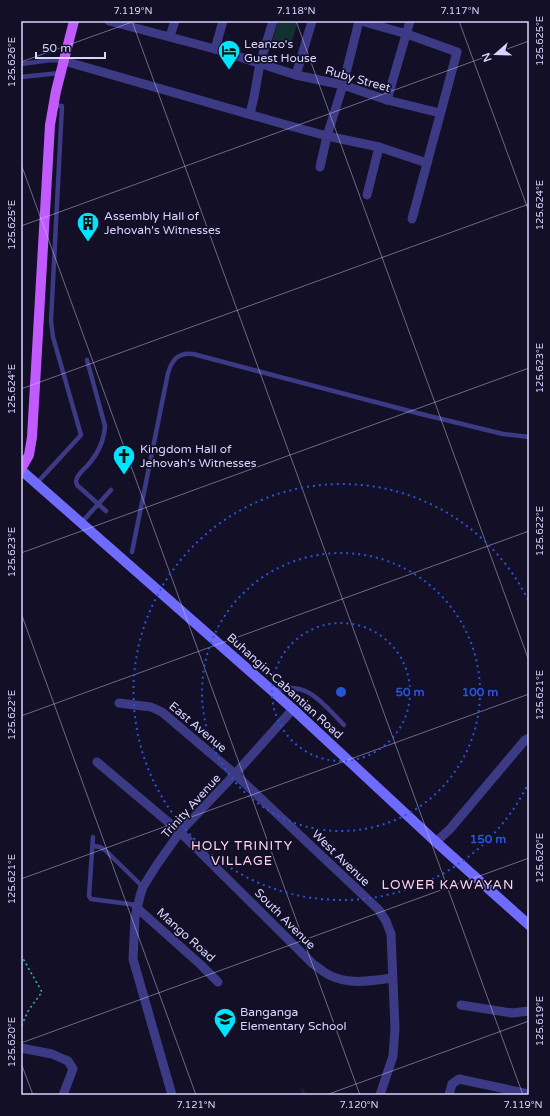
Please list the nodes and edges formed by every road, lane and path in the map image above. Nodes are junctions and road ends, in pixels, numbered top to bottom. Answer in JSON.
{"nodes":[{"id":1,"x":74,"y":21,"type":"edge"},
{"id":2,"x":109,"y":21,"type":"edge"},
{"id":3,"x":175,"y":21,"type":"edge"},
{"id":4,"x":223,"y":21,"type":"edge"},
{"id":5,"x":273,"y":21,"type":"edge"},
{"id":6,"x":312,"y":21,"type":"edge"},
{"id":7,"x":360,"y":21,"type":"edge"},
{"id":8,"x":410,"y":21,"type":"edge"},
{"id":9,"x":127,"y":23,"type":"edge"},
{"id":10,"x":407,"y":34,"type":"junction"},
{"id":11,"x":170,"y":36,"type":"junction"},
{"id":12,"x":215,"y":49,"type":"junction"},
{"id":13,"x":64,"y":61,"type":"junction"},
{"id":14,"x":260,"y":63,"type":"junction"},
{"id":15,"x":21,"y":64,"type":"edge"},
{"id":16,"x":60,"y":73,"type":"junction"},
{"id":17,"x":296,"y":75,"type":"junction"},
{"id":18,"x":21,"y":77,"type":"edge"},
{"id":19,"x":343,"y":85,"type":"junction"},
{"id":20,"x":387,"y":100,"type":"junction"},
{"id":21,"x":53,"y":105,"type":"junction"},
{"id":22,"x":440,"y":113,"type":"junction"},
{"id":23,"x":250,"y":114,"type":"junction"},
{"id":24,"x":327,"y":136,"type":"junction"},
{"id":25,"x":379,"y":147,"type":"junction"},
{"id":26,"x":427,"y":163,"type":"junction"},
{"id":27,"x":320,"y":167,"type":"dead end"},
{"id":28,"x":367,"y":194,"type":"dead end"},
{"id":29,"x":412,"y":219,"type":"dead end"},
{"id":30,"x":87,"y":360,"type":"dead end"},
{"id":31,"x":529,"y":437,"type":"edge"},
{"id":32,"x":21,"y":469,"type":"edge"},
{"id":33,"x":36,"y":484,"type":"junction"},
{"id":34,"x":111,"y":490,"type":"dead end"},
{"id":35,"x":98,"y":504,"type":"junction"},
{"id":36,"x":106,"y":511,"type":"dead end"},
{"id":37,"x":81,"y":523,"type":"junction"},
{"id":38,"x":132,"y":552,"type":"dead end"},
{"id":39,"x":273,"y":692,"type":"junction"},
{"id":40,"x":119,"y":703,"type":"dead end"},
{"id":41,"x":292,"y":709,"type":"junction"},
{"id":42,"x":344,"y":726,"type":"dead end"},
{"id":43,"x":529,"y":738,"type":"edge"},
{"id":44,"x":97,"y":762,"type":"dead end"},
{"id":45,"x":235,"y":774,"type":"junction"},
{"id":46,"x":180,"y":832,"type":"junction"},
{"id":47,"x":93,"y":837,"type":"dead end"},
{"id":48,"x":436,"y":842,"type":"junction"},
{"id":49,"x":93,"y":846,"type":"junction"},
{"id":50,"x":143,"y":887,"type":"junction"},
{"id":51,"x":137,"y":906,"type":"junction"},
{"id":52,"x":529,"y":925,"type":"edge"},
{"id":53,"x":21,"y":955,"type":"edge"},
{"id":54,"x":392,"y":978,"type":"junction"},
{"id":55,"x":218,"y":982,"type":"dead end"},
{"id":56,"x":461,"y":1005,"type":"dead end"},
{"id":57,"x":529,"y":1011,"type":"edge"},
{"id":58,"x":21,"y":1027,"type":"edge"},
{"id":59,"x":21,"y":1048,"type":"edge"},
{"id":60,"x":529,"y":1094,"type":"edge"},
{"id":61,"x":63,"y":1095,"type":"edge"},
{"id":62,"x":172,"y":1095,"type":"edge"},
{"id":63,"x":380,"y":1095,"type":"edge"},
{"id":64,"x":449,"y":1095,"type":"edge"}],
"edges":[{"from":1,"to":13,"type":"main road"},
{"from":2,"to":9,"type":"street","name":"Ruby Street"},
{"from":3,"to":11,"type":"street"},
{"from":4,"to":12,"type":"street"},
{"from":5,"to":14,"type":"street"},
{"from":6,"to":17,"type":"street"},
{"from":7,"to":10,"type":"street"},
{"from":7,"to":19,"type":"street"},
{"from":8,"to":10,"type":"street"},
{"from":9,"to":11,"type":"street","name":"Ruby Street"},
{"from":10,"to":20,"type":"street"},
{"from":10,"to":22,"type":"street"},
{"from":11,"to":12,"type":"street","name":"Ruby Street"},
{"from":12,"to":14,"type":"street","name":"Ruby Street"},
{"from":13,"to":15,"type":"lane"},
{"from":13,"to":16,"type":"main road"},
{"from":13,"to":23,"type":"street"},
{"from":14,"to":17,"type":"street","name":"Ruby Street"},
{"from":14,"to":23,"type":"street"},
{"from":16,"to":18,"type":"lane"},
{"from":16,"to":21,"type":"main road"},
{"from":17,"to":19,"type":"street","name":"Ruby Street"},
{"from":19,"to":20,"type":"street","name":"Ruby Street"},
{"from":19,"to":24,"type":"street"},
{"from":20,"to":22,"type":"street","name":"Ruby Street"},
{"from":21,"to":32,"type":"main road"},
{"from":21,"to":33,"type":"lane"},
{"from":22,"to":26,"type":"street"},
{"from":23,"to":24,"type":"street"},
{"from":24,"to":25,"type":"street"},
{"from":24,"to":27,"type":"street"},
{"from":25,"to":26,"type":"street"},
{"from":25,"to":28,"type":"street"},
{"from":26,"to":29,"type":"street"},
{"from":30,"to":35,"type":"lane"},
{"from":31,"to":38,"type":"lane"},
{"from":32,"to":33,"type":"main road","name":"Buhangin-Cabantian Road"},
{"from":33,"to":37,"type":"main road","name":"Buhangin-Cabantian Road"},
{"from":34,"to":35,"type":"lane"},
{"from":35,"to":36,"type":"lane"},
{"from":35,"to":37,"type":"lane"},
{"from":37,"to":39,"type":"main road","name":"Buhangin-Cabantian Road"},
{"from":39,"to":41,"type":"main road","name":"Buhangin-Cabantian Road"},
{"from":39,"to":42,"type":"lane"},
{"from":40,"to":45,"type":"street","name":"East Avenue"},
{"from":41,"to":45,"type":"street","name":"Trinity Avenue"},
{"from":41,"to":48,"type":"main road","name":"Buhangin-Cabantian Road"},
{"from":43,"to":48,"type":"street"},
{"from":44,"to":46,"type":"street","name":"South Avenue"},
{"from":45,"to":46,"type":"street","name":"Trinity Avenue"},
{"from":45,"to":54,"type":"street","name":"West Avenue"},
{"from":46,"to":50,"type":"street","name":"Trinity Avenue"},
{"from":46,"to":54,"type":"street","name":"South Avenue"},
{"from":47,"to":49,"type":"lane"},
{"from":48,"to":52,"type":"main road","name":"Buhangin-Cabantian Road"},
{"from":49,"to":50,"type":"lane"},
{"from":49,"to":51,"type":"lane"},
{"from":50,"to":51,"type":"street","name":"Trinity Avenue"},
{"from":51,"to":55,"type":"street","name":"Mango Road"},
{"from":51,"to":62,"type":"street","name":"Trinity Avenue"},
{"from":53,"to":58,"type":"path"},
{"from":54,"to":63,"type":"street","name":"West Avenue"},
{"from":56,"to":57,"type":"street"},
{"from":59,"to":61,"type":"street"},
{"from":60,"to":64,"type":"street"}]}
